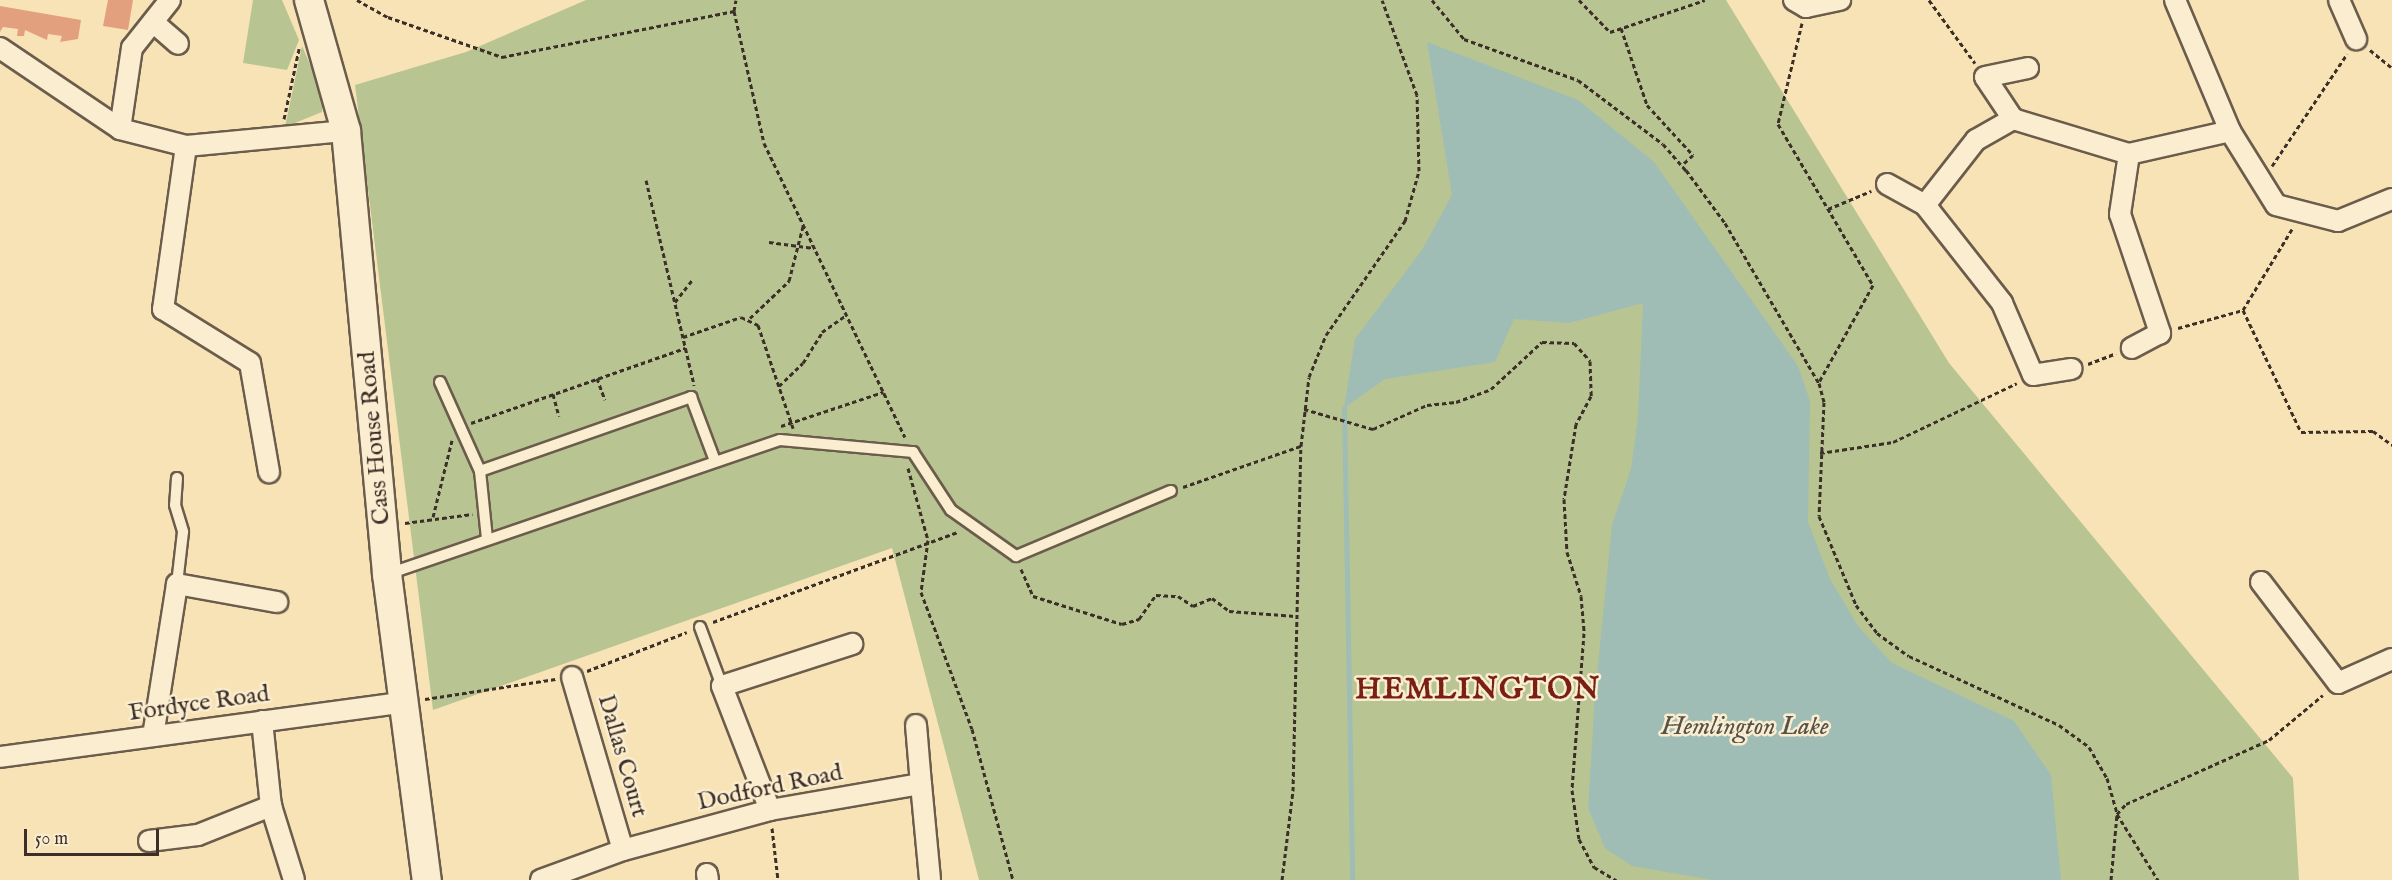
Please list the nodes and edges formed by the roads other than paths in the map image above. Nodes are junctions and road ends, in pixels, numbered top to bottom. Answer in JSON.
{"nodes":[{"id":1,"x":170,"y":0,"type":"edge"},
{"id":2,"x":309,"y":0,"type":"edge"},
{"id":3,"x":1840,"y":0,"type":"edge"},
{"id":4,"x":2175,"y":0,"type":"edge"},
{"id":5,"x":2338,"y":0,"type":"edge"},
{"id":6,"x":1800,"y":3,"type":"edge"},
{"id":7,"x":153,"y":22,"type":"junction"},
{"id":8,"x":2356,"y":39,"type":"road end"},
{"id":9,"x":178,"y":44,"type":"dead end"},
{"id":10,"x":0,"y":48,"type":"edge"},
{"id":11,"x":2028,"y":68,"type":"dead end"},
{"id":12,"x":2013,"y":119,"type":"junction"},
{"id":13,"x":120,"y":129,"type":"junction"},
{"id":14,"x":346,"y":131,"type":"junction"},
{"id":15,"x":2230,"y":131,"type":"junction"},
{"id":16,"x":186,"y":146,"type":"junction"},
{"id":17,"x":2129,"y":154,"type":"junction"},
{"id":18,"x":1887,"y":184,"type":"road end"},
{"id":19,"x":2392,"y":199,"type":"edge"},
{"id":20,"x":1925,"y":205,"type":"junction"},
{"id":21,"x":2132,"y":348,"type":"road end"},
{"id":22,"x":2072,"y":369,"type":"road end"},
{"id":23,"x":440,"y":382,"type":"dead end"},
{"id":24,"x":715,"y":461,"type":"junction"},
{"id":25,"x":480,"y":471,"type":"junction"},
{"id":26,"x":269,"y":472,"type":"dead end"},
{"id":27,"x":177,"y":478,"type":"dead end"},
{"id":28,"x":1170,"y":491,"type":"road end"},
{"id":29,"x":487,"y":539,"type":"junction"},
{"id":30,"x":387,"y":574,"type":"junction"},
{"id":31,"x":2261,"y":582,"type":"dead end"},
{"id":32,"x":177,"y":584,"type":"junction"},
{"id":33,"x":277,"y":602,"type":"dead end"},
{"id":34,"x":700,"y":627,"type":"dead end"},
{"id":35,"x":852,"y":644,"type":"dead end"},
{"id":36,"x":2392,"y":659,"type":"edge"},
{"id":37,"x":572,"y":677,"type":"dead end"},
{"id":38,"x":722,"y":686,"type":"junction"},
{"id":39,"x":405,"y":702,"type":"junction"},
{"id":40,"x":261,"y":721,"type":"junction"},
{"id":41,"x":916,"y":725,"type":"dead end"},
{"id":42,"x":153,"y":736,"type":"junction"},
{"id":43,"x":0,"y":757,"type":"edge"},
{"id":44,"x":921,"y":784,"type":"junction"},
{"id":45,"x":271,"y":806,"type":"junction"},
{"id":46,"x":770,"y":810,"type":"junction"},
{"id":47,"x":149,"y":841,"type":"dead end"},
{"id":48,"x":623,"y":850,"type":"junction"},
{"id":49,"x":294,"y":880,"type":"edge"},
{"id":50,"x":427,"y":880,"type":"edge"},
{"id":51,"x":540,"y":880,"type":"edge"},
{"id":52,"x":930,"y":880,"type":"edge"}],
"edges":[{"from":1,"to":7,"type":"street"},
{"from":2,"to":14,"type":"street","name":"Cass House Road"},
{"from":3,"to":6,"type":"street"},
{"from":4,"to":15,"type":"street"},
{"from":5,"to":8,"type":"street"},
{"from":7,"to":9,"type":"street"},
{"from":7,"to":13,"type":"street"},
{"from":10,"to":13,"type":"street"},
{"from":11,"to":12,"type":"street"},
{"from":12,"to":17,"type":"street"},
{"from":12,"to":20,"type":"street"},
{"from":13,"to":16,"type":"street"},
{"from":14,"to":16,"type":"street"},
{"from":14,"to":30,"type":"street","name":"Cass House Road"},
{"from":15,"to":17,"type":"street"},
{"from":15,"to":19,"type":"street"},
{"from":16,"to":26,"type":"street"},
{"from":17,"to":21,"type":"street"},
{"from":18,"to":20,"type":"street"},
{"from":20,"to":22,"type":"street"},
{"from":23,"to":25,"type":"lane"},
{"from":24,"to":25,"type":"lane"},
{"from":24,"to":28,"type":"lane"},
{"from":24,"to":29,"type":"lane"},
{"from":25,"to":29,"type":"lane"},
{"from":27,"to":32,"type":"lane"},
{"from":29,"to":30,"type":"lane"},
{"from":30,"to":39,"type":"street","name":"Cass House Road"},
{"from":31,"to":36,"type":"street"},
{"from":32,"to":33,"type":"street"},
{"from":32,"to":42,"type":"street"},
{"from":34,"to":38,"type":"lane"},
{"from":35,"to":38,"type":"street"},
{"from":37,"to":48,"type":"street","name":"Dallas Court"},
{"from":38,"to":46,"type":"street"},
{"from":39,"to":40,"type":"street","name":"Fordyce Road"},
{"from":39,"to":50,"type":"street","name":"Cass House Road"},
{"from":40,"to":42,"type":"street","name":"Fordyce Road"},
{"from":40,"to":45,"type":"street"},
{"from":41,"to":44,"type":"street"},
{"from":42,"to":43,"type":"street","name":"Fordyce Road"},
{"from":44,"to":46,"type":"street","name":"Dodford Road"},
{"from":44,"to":52,"type":"street"},
{"from":45,"to":47,"type":"street"},
{"from":45,"to":49,"type":"street"},
{"from":46,"to":48,"type":"street","name":"Dodford Road"},
{"from":48,"to":51,"type":"street","name":"Dodford Road"}]}
